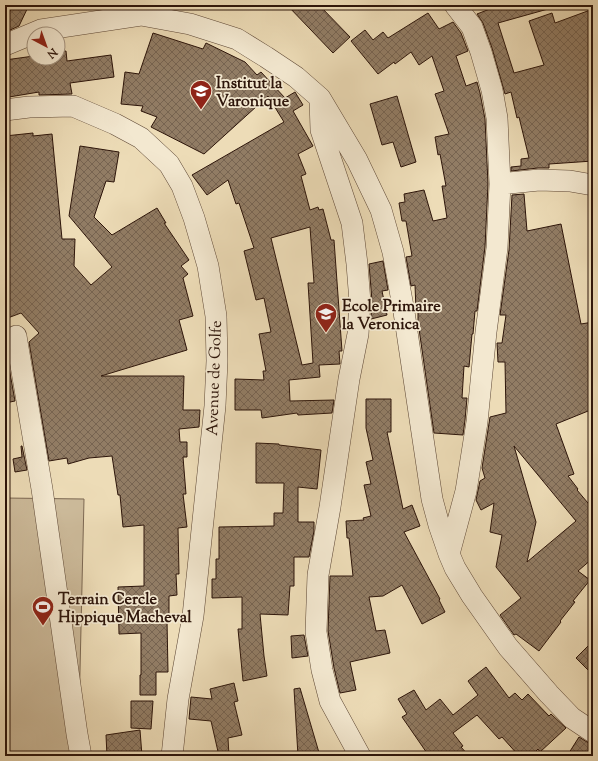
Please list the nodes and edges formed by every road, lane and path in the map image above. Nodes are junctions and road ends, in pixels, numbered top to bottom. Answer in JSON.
{"nodes":[{"id":1,"x":455,"y":5,"type":"edge"},
{"id":2,"x":5,"y":45,"type":"edge"},
{"id":3,"x":320,"y":98,"type":"junction"},
{"id":4,"x":5,"y":110,"type":"edge"},
{"id":5,"x":500,"y":184,"type":"junction"},
{"id":6,"x":593,"y":185,"type":"edge"},
{"id":7,"x":16,"y":336,"type":"dead end"},
{"id":8,"x":449,"y":554,"type":"junction"},
{"id":9,"x":593,"y":732,"type":"edge"},
{"id":10,"x":81,"y":756,"type":"edge"},
{"id":11,"x":172,"y":756,"type":"edge"},
{"id":12,"x":360,"y":756,"type":"edge"}],
"edges":[{"from":1,"to":5,"type":"street"},
{"from":2,"to":3,"type":"street"},
{"from":3,"to":8,"type":"street"},
{"from":3,"to":12,"type":"street"},
{"from":4,"to":11,"type":"street","name":"Avenue de Golfe"},
{"from":5,"to":6,"type":"street"},
{"from":5,"to":8,"type":"street"},
{"from":7,"to":10,"type":"street"},
{"from":8,"to":9,"type":"street"}]}
